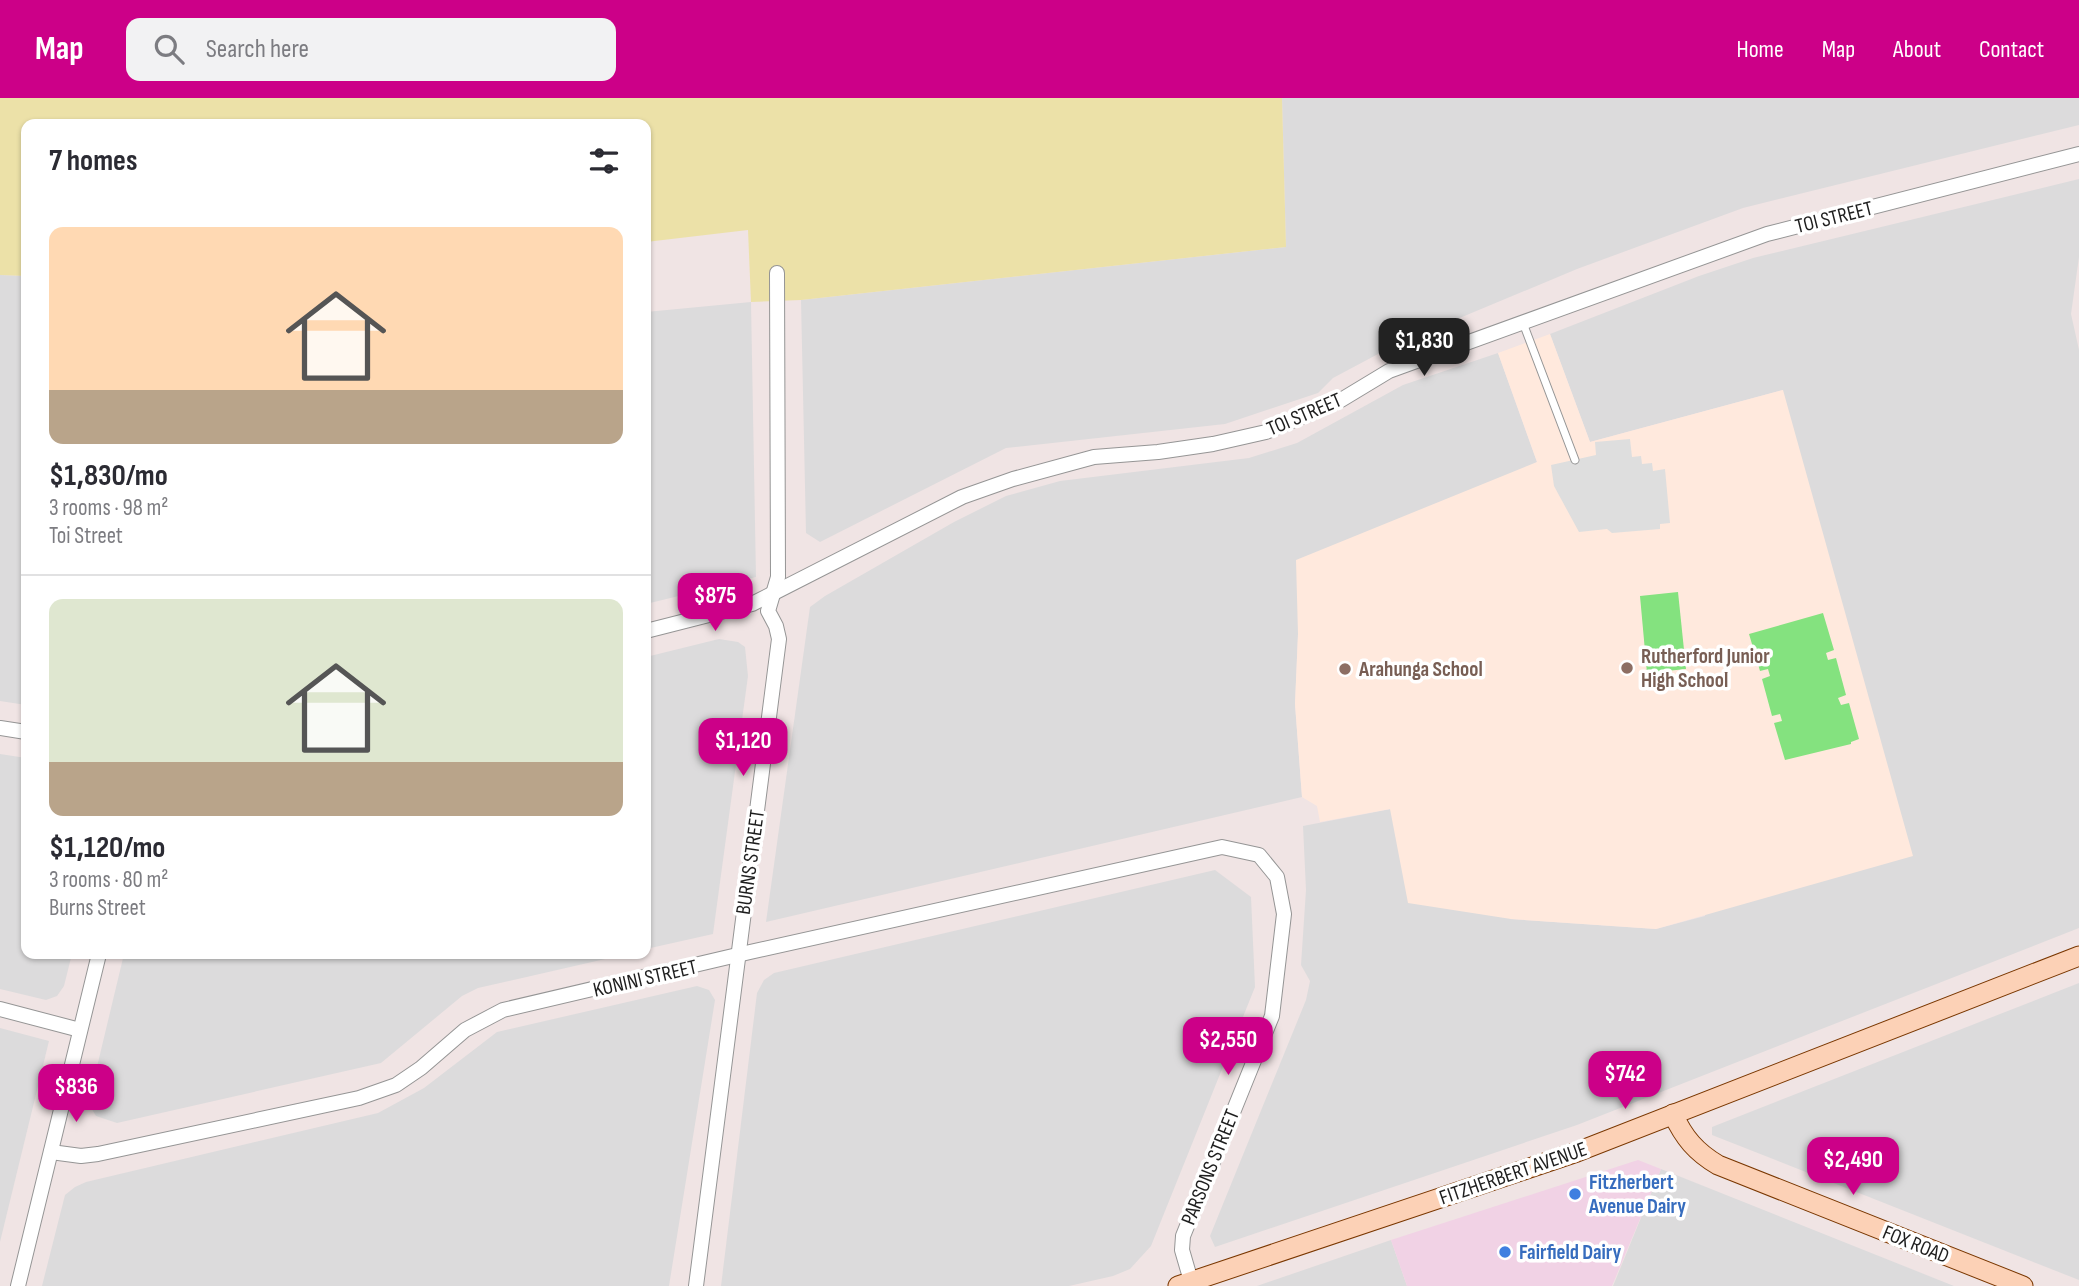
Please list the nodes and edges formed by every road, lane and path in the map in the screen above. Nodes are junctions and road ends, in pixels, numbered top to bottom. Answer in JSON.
{"nodes":[{"id":1,"x":2079,"y":154,"type":"edge"},
{"id":2,"x":776,"y":273,"type":"dead end"},
{"id":3,"x":1523,"y":323,"type":"junction"},
{"id":4,"x":1575,"y":460,"type":"dead end"},
{"id":5,"x":772,"y":595,"type":"junction"},
{"id":6,"x":651,"y":630,"type":"edge"},
{"id":7,"x":0,"y":728,"type":"edge"},
{"id":8,"x":21,"y":731,"type":"edge"},
{"id":9,"x":1259,"y":855,"type":"joint"},
{"id":10,"x":737,"y":956,"type":"junction"},
{"id":11,"x":2079,"y":956,"type":"edge"},
{"id":12,"x":98,"y":959,"type":"edge"},
{"id":13,"x":0,"y":1009,"type":"edge"},
{"id":14,"x":80,"y":1030,"type":"junction"},
{"id":15,"x":1673,"y":1114,"type":"junction"},
{"id":16,"x":51,"y":1152,"type":"junction"},
{"id":17,"x":1184,"y":1284,"type":"edge"},
{"id":18,"x":19,"y":1286,"type":"edge"},
{"id":19,"x":696,"y":1286,"type":"edge"},
{"id":20,"x":2023,"y":1286,"type":"edge"}],
"edges":[{"from":1,"to":3,"type":"street","name":"TOI STREET"},
{"from":2,"to":5,"type":"street","name":"BURNS STREET"},
{"from":3,"to":4,"type":"lane"},
{"from":3,"to":5,"type":"street","name":"TOI STREET"},
{"from":5,"to":6,"type":"street","name":"TOI STREET"},
{"from":5,"to":10,"type":"street","name":"BURNS STREET"},
{"from":7,"to":8,"type":"street"},
{"from":9,"to":10,"type":"street","name":"KONINI STREET"},
{"from":9,"to":17,"type":"street","name":"PARSONS STREET"},
{"from":10,"to":16,"type":"street","name":"KONINI STREET"},
{"from":10,"to":19,"type":"street","name":"BURNS STREET"},
{"from":11,"to":15,"type":"main road","name":"FITZHERBERT AVENUE"},
{"from":12,"to":14,"type":"street"},
{"from":13,"to":14,"type":"street"},
{"from":14,"to":16,"type":"street"},
{"from":15,"to":17,"type":"main road","name":"FITZHERBERT AVENUE"},
{"from":15,"to":20,"type":"main road","name":"FOX ROAD"},
{"from":16,"to":18,"type":"street"}]}
